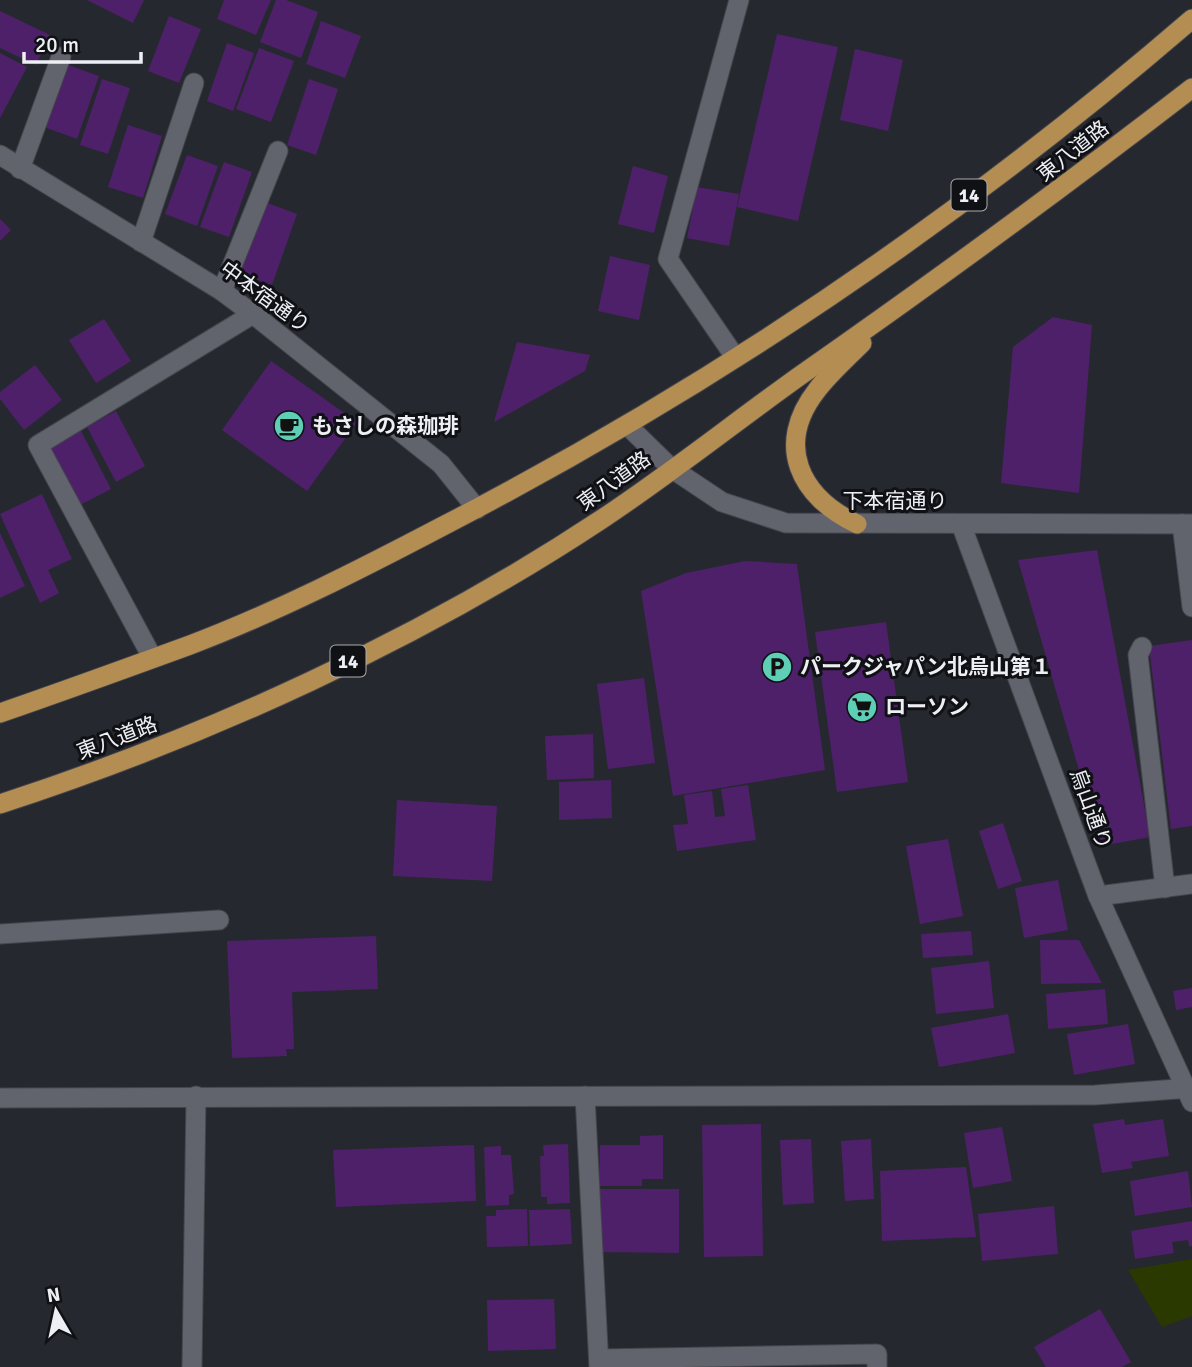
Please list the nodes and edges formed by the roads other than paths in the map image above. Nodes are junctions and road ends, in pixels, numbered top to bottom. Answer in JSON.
{"nodes":[{"id":1,"x":739,"y":0,"type":"edge"},
{"id":2,"x":1192,"y":19,"type":"edge"},
{"id":3,"x":61,"y":57,"type":"dead end"},
{"id":4,"x":194,"y":83,"type":"dead end"},
{"id":5,"x":1192,"y":88,"type":"edge"},
{"id":6,"x":278,"y":151,"type":"dead end"},
{"id":7,"x":0,"y":155,"type":"edge"},
{"id":8,"x":20,"y":169,"type":"junction"},
{"id":9,"x":141,"y":242,"type":"junction"},
{"id":10,"x":222,"y":291,"type":"junction"},
{"id":11,"x":892,"y":311,"type":"junction"},
{"id":12,"x":253,"y":314,"type":"junction"},
{"id":13,"x":735,"y":357,"type":"junction"},
{"id":14,"x":628,"y":426,"type":"junction"},
{"id":15,"x":671,"y":468,"type":"junction"},
{"id":16,"x":477,"y":509,"type":"junction"},
{"id":17,"x":857,"y":524,"type":"junction"},
{"id":18,"x":961,"y":524,"type":"junction"},
{"id":19,"x":1186,"y":530,"type":"edge"},
{"id":20,"x":1192,"y":607,"type":"edge"},
{"id":21,"x":1142,"y":647,"type":"dead end"},
{"id":22,"x":152,"y":657,"type":"junction"},
{"id":23,"x":0,"y":713,"type":"edge"},
{"id":24,"x":0,"y":804,"type":"edge"},
{"id":25,"x":1192,"y":884,"type":"edge"},
{"id":26,"x":1165,"y":888,"type":"junction"},
{"id":27,"x":1098,"y":896,"type":"junction"},
{"id":28,"x":219,"y":920,"type":"dead end"},
{"id":29,"x":0,"y":934,"type":"edge"},
{"id":30,"x":1190,"y":1093,"type":"edge"},
{"id":31,"x":196,"y":1096,"type":"junction"},
{"id":32,"x":585,"y":1096,"type":"junction"},
{"id":33,"x":0,"y":1098,"type":"edge"},
{"id":34,"x":599,"y":1363,"type":"edge"},
{"id":35,"x":192,"y":1367,"type":"edge"},
{"id":36,"x":877,"y":1367,"type":"edge"}],
"edges":[{"from":1,"to":13,"type":"street"},
{"from":2,"to":13,"type":"main road","name":"東八道路","number":"14"},
{"from":3,"to":8,"type":"street"},
{"from":4,"to":9,"type":"street"},
{"from":5,"to":11,"type":"main road","name":"東八道路","number":"14"},
{"from":6,"to":10,"type":"street"},
{"from":7,"to":8,"type":"street","name":"中本宿通り"},
{"from":8,"to":9,"type":"street","name":"中本宿通り"},
{"from":9,"to":10,"type":"street","name":"中本宿通り"},
{"from":10,"to":12,"type":"street","name":"中本宿通り"},
{"from":11,"to":15,"type":"main road","name":"東八道路","number":"14"},
{"from":11,"to":17,"type":"main road"},
{"from":12,"to":16,"type":"street","name":"中本宿通り"},
{"from":12,"to":22,"type":"street"},
{"from":13,"to":14,"type":"main road","name":"東八道路","number":"14"},
{"from":14,"to":15,"type":"street","name":"下本宿通り"},
{"from":14,"to":16,"type":"main road","name":"東八道路","number":"14"},
{"from":15,"to":17,"type":"street","name":"下本宿通り"},
{"from":15,"to":24,"type":"main road","name":"東八道路","number":"14"},
{"from":16,"to":22,"type":"main road","name":"東八道路","number":"14"},
{"from":17,"to":18,"type":"street","name":"下本宿通り"},
{"from":18,"to":19,"type":"street","name":"下本宿通り"},
{"from":18,"to":27,"type":"street","name":"烏山通り"},
{"from":19,"to":20,"type":"street"},
{"from":21,"to":26,"type":"street"},
{"from":22,"to":23,"type":"main road","name":"東八道路","number":"14"},
{"from":25,"to":26,"type":"street"},
{"from":26,"to":27,"type":"street"},
{"from":27,"to":30,"type":"street","name":"烏山通り"},
{"from":28,"to":29,"type":"street"},
{"from":30,"to":32,"type":"street"},
{"from":31,"to":32,"type":"street"},
{"from":31,"to":33,"type":"street"},
{"from":31,"to":35,"type":"street"},
{"from":32,"to":34,"type":"street"},
{"from":34,"to":36,"type":"street"}]}
